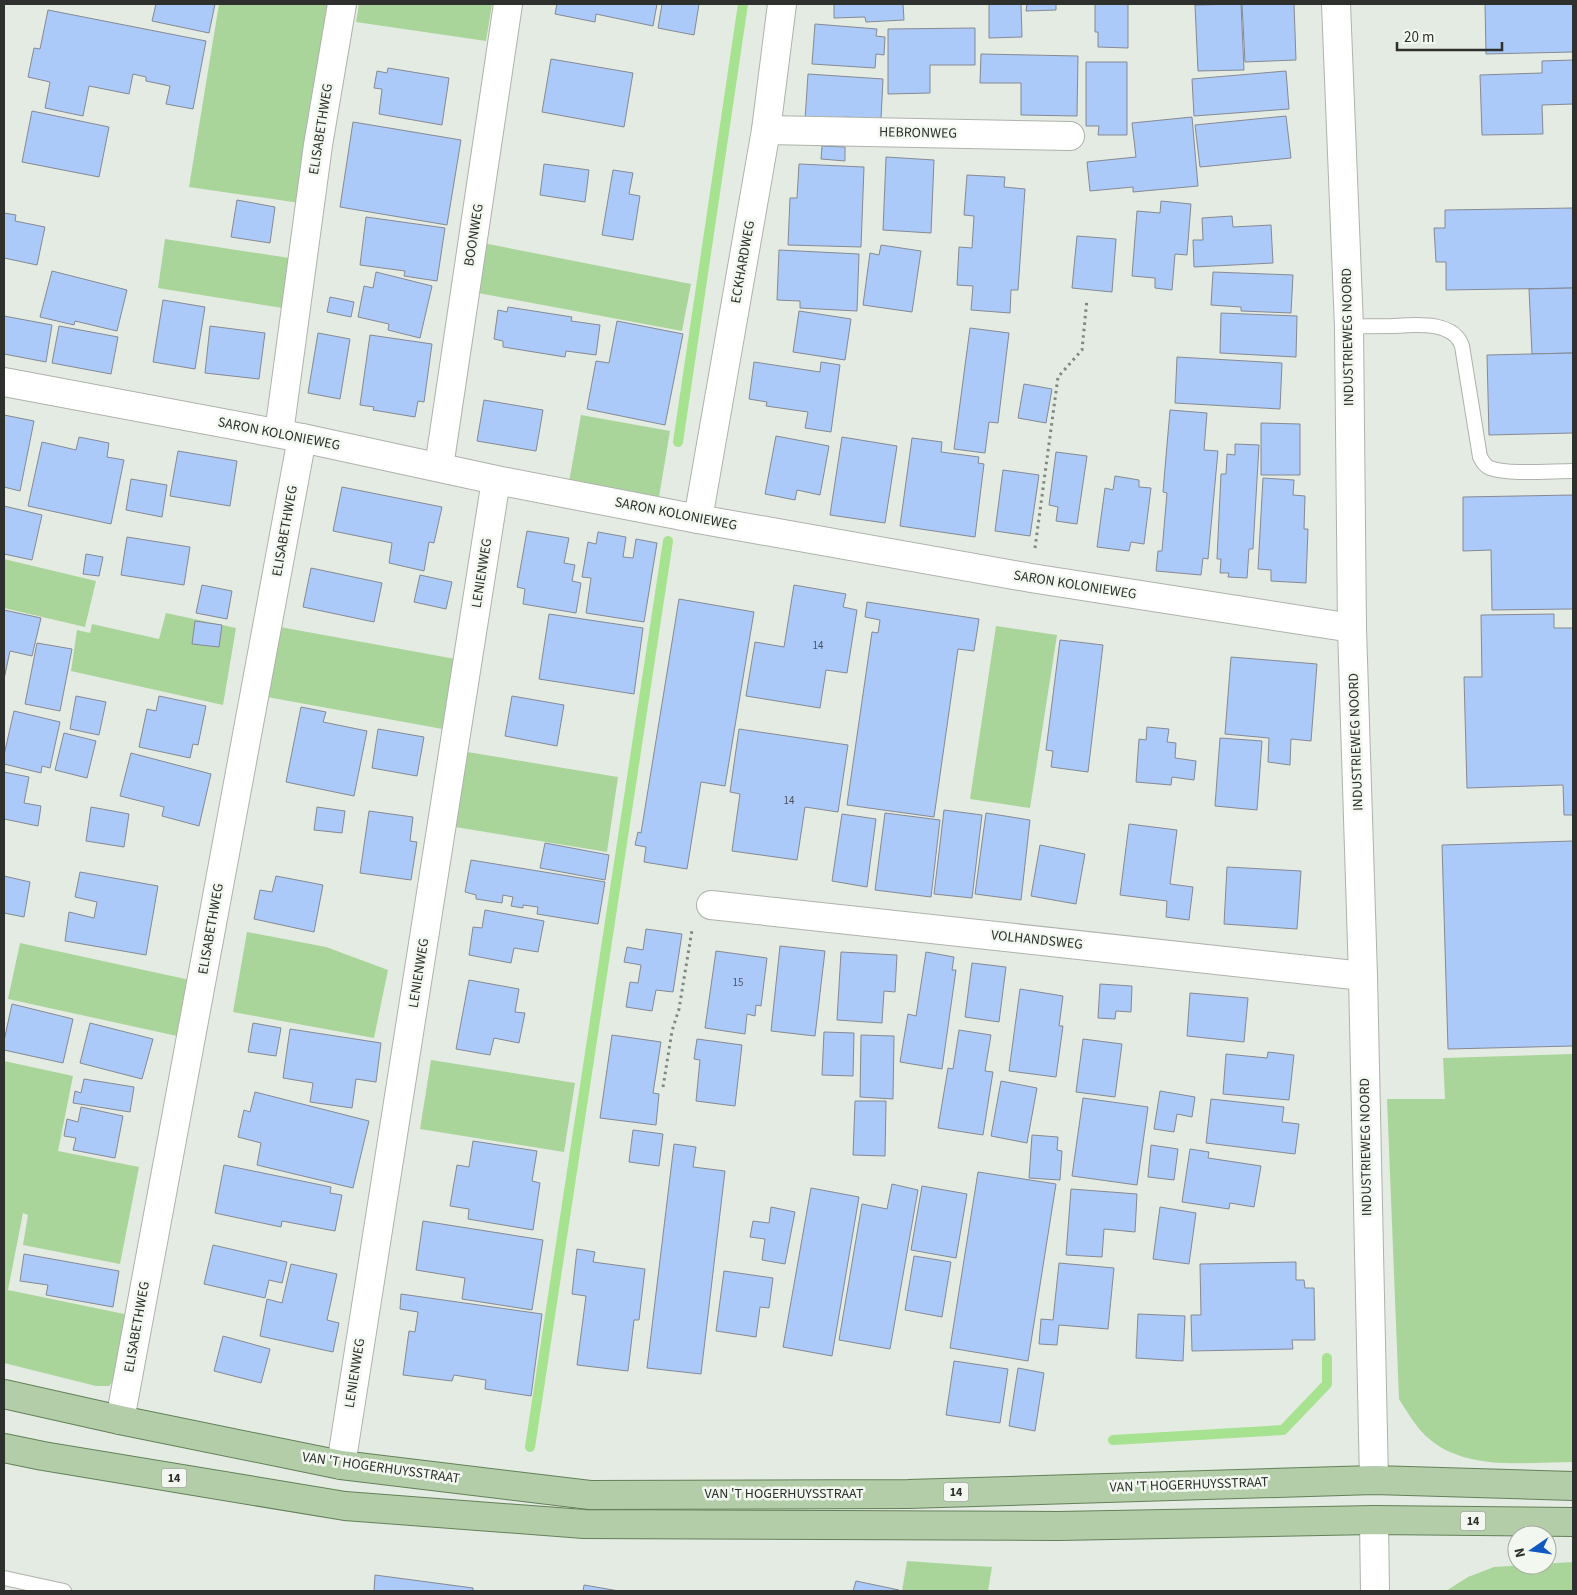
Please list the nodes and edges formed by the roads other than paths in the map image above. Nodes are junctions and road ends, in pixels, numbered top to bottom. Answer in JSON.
{"nodes":[{"id":1,"x":342,"y":4,"type":"edge"},
{"id":2,"x":508,"y":4,"type":"edge"},
{"id":3,"x":782,"y":4,"type":"edge"},
{"id":4,"x":1336,"y":4,"type":"edge"},
{"id":5,"x":766,"y":130,"type":"junction"},
{"id":6,"x":1070,"y":136,"type":"dead end"},
{"id":7,"x":1349,"y":326,"type":"junction"},
{"id":8,"x":4,"y":382,"type":"edge"},
{"id":9,"x":290,"y":435,"type":"junction"},
{"id":10,"x":439,"y":467,"type":"junction"},
{"id":11,"x":1573,"y":471,"type":"edge"},
{"id":12,"x":496,"y":480,"type":"junction"},
{"id":13,"x":698,"y":519,"type":"junction"},
{"id":14,"x":1352,"y":628,"type":"junction"},
{"id":15,"x":712,"y":905,"type":"road end"},
{"id":16,"x":1363,"y":976,"type":"junction"},
{"id":17,"x":4,"y":1394,"type":"edge"},
{"id":18,"x":120,"y":1420,"type":"junction"},
{"id":19,"x":4,"y":1448,"type":"edge"},
{"id":20,"x":341,"y":1466,"type":"junction"},
{"id":21,"x":1374,"y":1480,"type":"junction"},
{"id":22,"x":1573,"y":1486,"type":"edge"},
{"id":23,"x":1374,"y":1520,"type":"junction"},
{"id":24,"x":1573,"y":1522,"type":"edge"},
{"id":25,"x":4,"y":1578,"type":"edge"},
{"id":26,"x":64,"y":1591,"type":"edge"},
{"id":27,"x":1376,"y":1591,"type":"edge"}],
"edges":[{"from":1,"to":9,"type":"street","name":"ELISABETHWEG"},
{"from":2,"to":10,"type":"street","name":"BOONWEG"},
{"from":3,"to":5,"type":"street","name":"ECKHARDWEG"},
{"from":4,"to":7,"type":"street","name":"INDUSTRIEWEG NOORD"},
{"from":5,"to":6,"type":"street","name":"HEBRONWEG"},
{"from":5,"to":13,"type":"street","name":"ECKHARDWEG"},
{"from":7,"to":11,"type":"lane"},
{"from":7,"to":14,"type":"street","name":"INDUSTRIEWEG NOORD"},
{"from":8,"to":9,"type":"street","name":"SARON KOLONIEWEG"},
{"from":9,"to":10,"type":"street","name":"SARON KOLONIEWEG"},
{"from":9,"to":18,"type":"street","name":"ELISABETHWEG"},
{"from":10,"to":12,"type":"street","name":"SARON KOLONIEWEG"},
{"from":12,"to":13,"type":"street","name":"SARON KOLONIEWEG"},
{"from":12,"to":20,"type":"street","name":"LENIENWEG"},
{"from":13,"to":14,"type":"street","name":"SARON KOLONIEWEG"},
{"from":14,"to":16,"type":"street","name":"INDUSTRIEWEG NOORD"},
{"from":15,"to":16,"type":"street","name":"VOLHANDSWEG"},
{"from":16,"to":21,"type":"street","name":"INDUSTRIEWEG NOORD"},
{"from":17,"to":18,"type":"main road","name":"VAN 'T HOGERHUYSSTRAAT","number":"14"},
{"from":18,"to":20,"type":"main road","name":"VAN 'T HOGERHUYSSTRAAT","number":"14"},
{"from":19,"to":23,"type":"main road","number":"14"},
{"from":20,"to":21,"type":"main road","name":"VAN 'T HOGERHUYSSTRAAT","number":"14"},
{"from":21,"to":22,"type":"main road","name":"VAN 'T HOGERHUYSSTRAAT","number":"14"},
{"from":23,"to":24,"type":"main road","number":"14"},
{"from":23,"to":27,"type":"street"},
{"from":25,"to":26,"type":"lane"}]}
